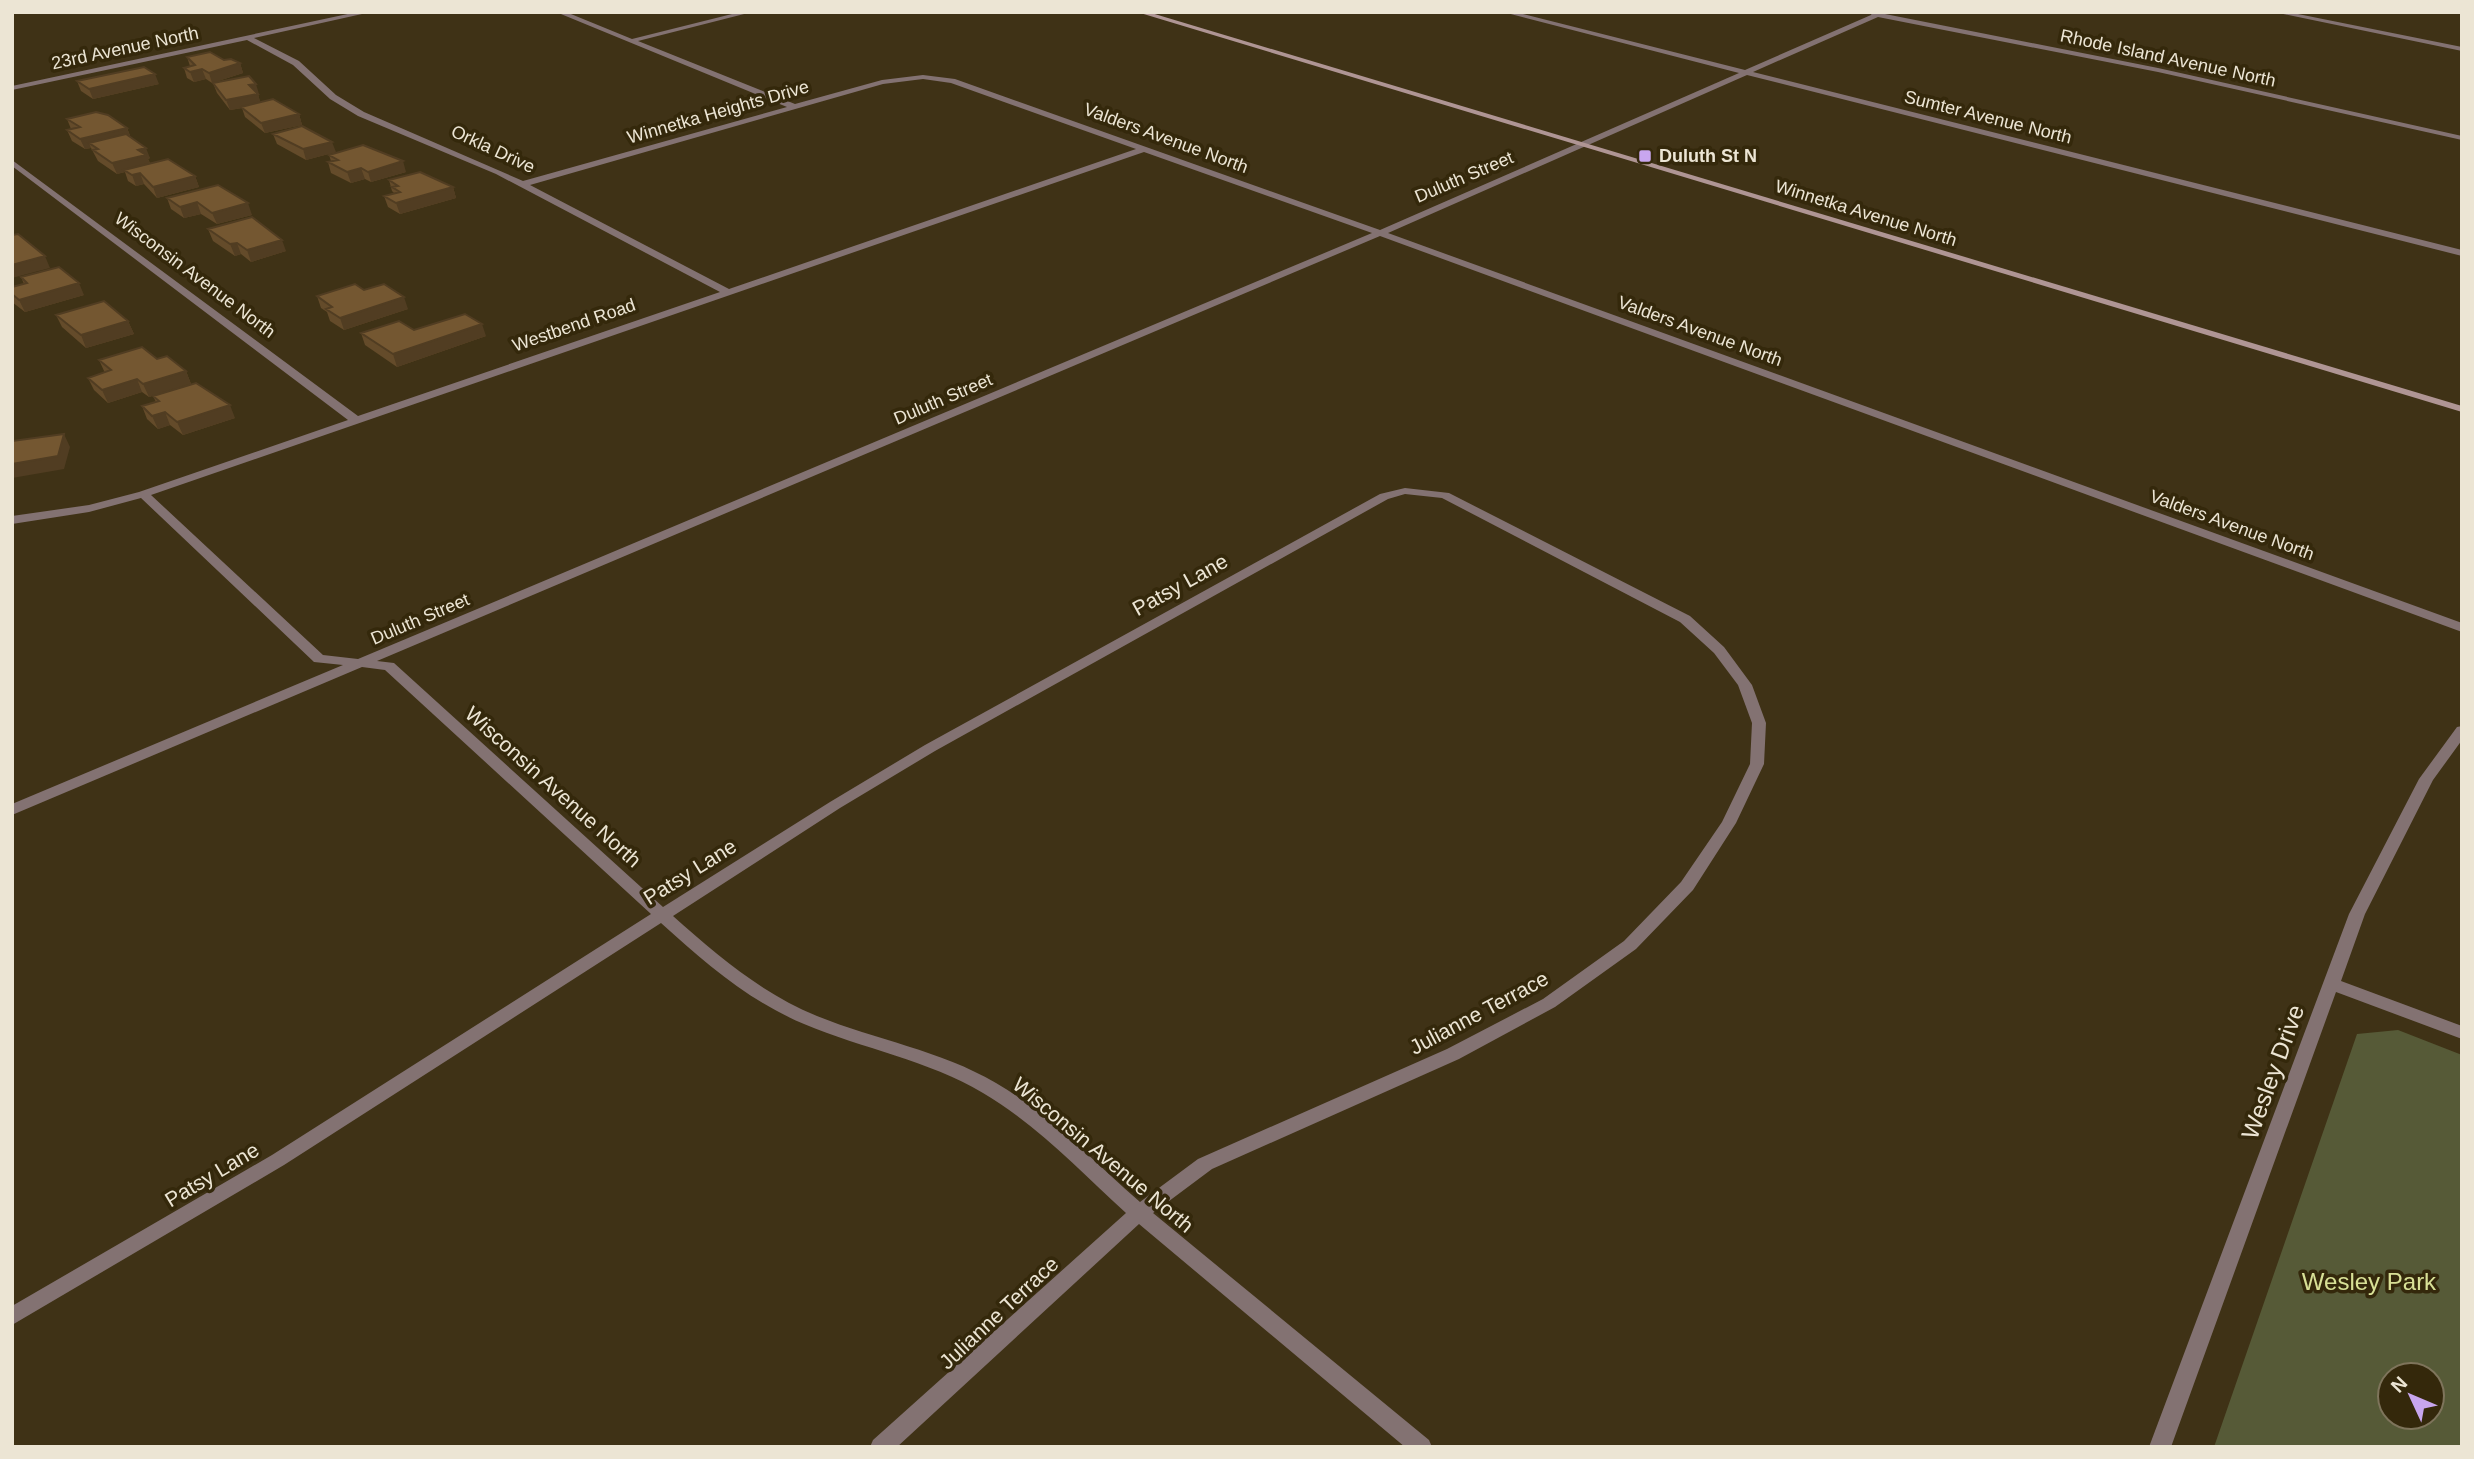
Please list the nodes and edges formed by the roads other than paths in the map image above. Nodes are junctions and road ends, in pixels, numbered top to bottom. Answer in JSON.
{"nodes":[{"id":1,"x":368,"y":12,"type":"edge"},
{"id":2,"x":559,"y":12,"type":"edge"},
{"id":3,"x":749,"y":12,"type":"edge"},
{"id":4,"x":1140,"y":12,"type":"edge"},
{"id":5,"x":1506,"y":12,"type":"edge"},
{"id":6,"x":1868,"y":12,"type":"edge"},
{"id":7,"x":2277,"y":12,"type":"edge"},
{"id":8,"x":1881,"y":13,"type":"edge"},
{"id":9,"x":248,"y":38,"type":"junction"},
{"id":10,"x":631,"y":41,"type":"junction"},
{"id":11,"x":2462,"y":49,"type":"edge"},
{"id":12,"x":1745,"y":73,"type":"junction"},
{"id":13,"x":923,"y":76,"type":"joint"},
{"id":14,"x":12,"y":88,"type":"edge"},
{"id":15,"x":795,"y":107,"type":"junction"},
{"id":16,"x":2462,"y":138,"type":"edge"},
{"id":17,"x":1584,"y":145,"type":"junction"},
{"id":18,"x":1144,"y":149,"type":"junction"},
{"id":19,"x":12,"y":162,"type":"edge"},
{"id":20,"x":523,"y":184,"type":"junction"},
{"id":21,"x":1380,"y":233,"type":"junction"},
{"id":22,"x":2462,"y":253,"type":"edge"},
{"id":23,"x":726,"y":291,"type":"junction"},
{"id":24,"x":2462,"y":409,"type":"edge"},
{"id":25,"x":354,"y":419,"type":"junction"},
{"id":26,"x":1405,"y":491,"type":"joint"},
{"id":27,"x":142,"y":494,"type":"junction"},
{"id":28,"x":12,"y":520,"type":"edge"},
{"id":29,"x":2462,"y":628,"type":"edge"},
{"id":30,"x":360,"y":664,"type":"junction"},
{"id":31,"x":2462,"y":730,"type":"edge"},
{"id":32,"x":12,"y":810,"type":"edge"},
{"id":33,"x":662,"y":915,"type":"junction"},
{"id":34,"x":2332,"y":984,"type":"junction"},
{"id":35,"x":2462,"y":1032,"type":"edge"},
{"id":36,"x":1139,"y":1213,"type":"junction"},
{"id":37,"x":12,"y":1315,"type":"edge"},
{"id":38,"x":881,"y":1447,"type":"edge"},
{"id":39,"x":1421,"y":1447,"type":"edge"},
{"id":40,"x":2160,"y":1447,"type":"edge"}],
"edges":[{"from":1,"to":9,"type":"street","name":"23rd Avenue North"},
{"from":2,"to":10,"type":"street"},
{"from":3,"to":10,"type":"street"},
{"from":4,"to":17,"type":"main road","name":"Winnetka Avenue North"},
{"from":5,"to":12,"type":"street","name":"Sumter Avenue North"},
{"from":6,"to":8,"type":"street","name":"Rhode Island Avenue North"},
{"from":7,"to":11,"type":"street"},
{"from":8,"to":12,"type":"street","name":"Duluth Street"},
{"from":8,"to":16,"type":"street","name":"Rhode Island Avenue North"},
{"from":9,"to":14,"type":"street","name":"23rd Avenue North"},
{"from":9,"to":20,"type":"street","name":"Orkla Drive"},
{"from":10,"to":15,"type":"street"},
{"from":12,"to":17,"type":"street","name":"Duluth Street"},
{"from":12,"to":22,"type":"street","name":"Sumter Avenue North"},
{"from":13,"to":15,"type":"street","name":"Winnetka Heights Drive"},
{"from":13,"to":18,"type":"street","name":"Valders Avenue North"},
{"from":15,"to":20,"type":"street","name":"Winnetka Heights Drive"},
{"from":17,"to":21,"type":"street","name":"Duluth Street"},
{"from":17,"to":24,"type":"main road","name":"Winnetka Avenue North"},
{"from":18,"to":21,"type":"street","name":"Valders Avenue North"},
{"from":18,"to":23,"type":"street","name":"Westbend Road"},
{"from":19,"to":25,"type":"street","name":"Wisconsin Avenue North"},
{"from":20,"to":23,"type":"street","name":"Orkla Drive"},
{"from":21,"to":29,"type":"street","name":"Valders Avenue North"},
{"from":21,"to":30,"type":"street","name":"Duluth Street"},
{"from":23,"to":25,"type":"street","name":"Westbend Road"},
{"from":25,"to":27,"type":"street","name":"Westbend Road"},
{"from":26,"to":33,"type":"street","name":"Patsy Lane"},
{"from":26,"to":36,"type":"street","name":"Julianne Terrace"},
{"from":27,"to":28,"type":"street","name":"Westbend Road"},
{"from":27,"to":30,"type":"street","name":"Wisconsin Avenue North"},
{"from":30,"to":32,"type":"street","name":"Duluth Street"},
{"from":30,"to":33,"type":"street","name":"Wisconsin Avenue North"},
{"from":31,"to":34,"type":"street","name":"Wesley Drive"},
{"from":33,"to":36,"type":"street","name":"Wisconsin Avenue North"},
{"from":33,"to":37,"type":"street","name":"Patsy Lane"},
{"from":34,"to":35,"type":"street"},
{"from":34,"to":40,"type":"street","name":"Wesley Drive"},
{"from":36,"to":38,"type":"street","name":"Julianne Terrace"},
{"from":36,"to":39,"type":"street","name":"Wisconsin Avenue North"}]}
